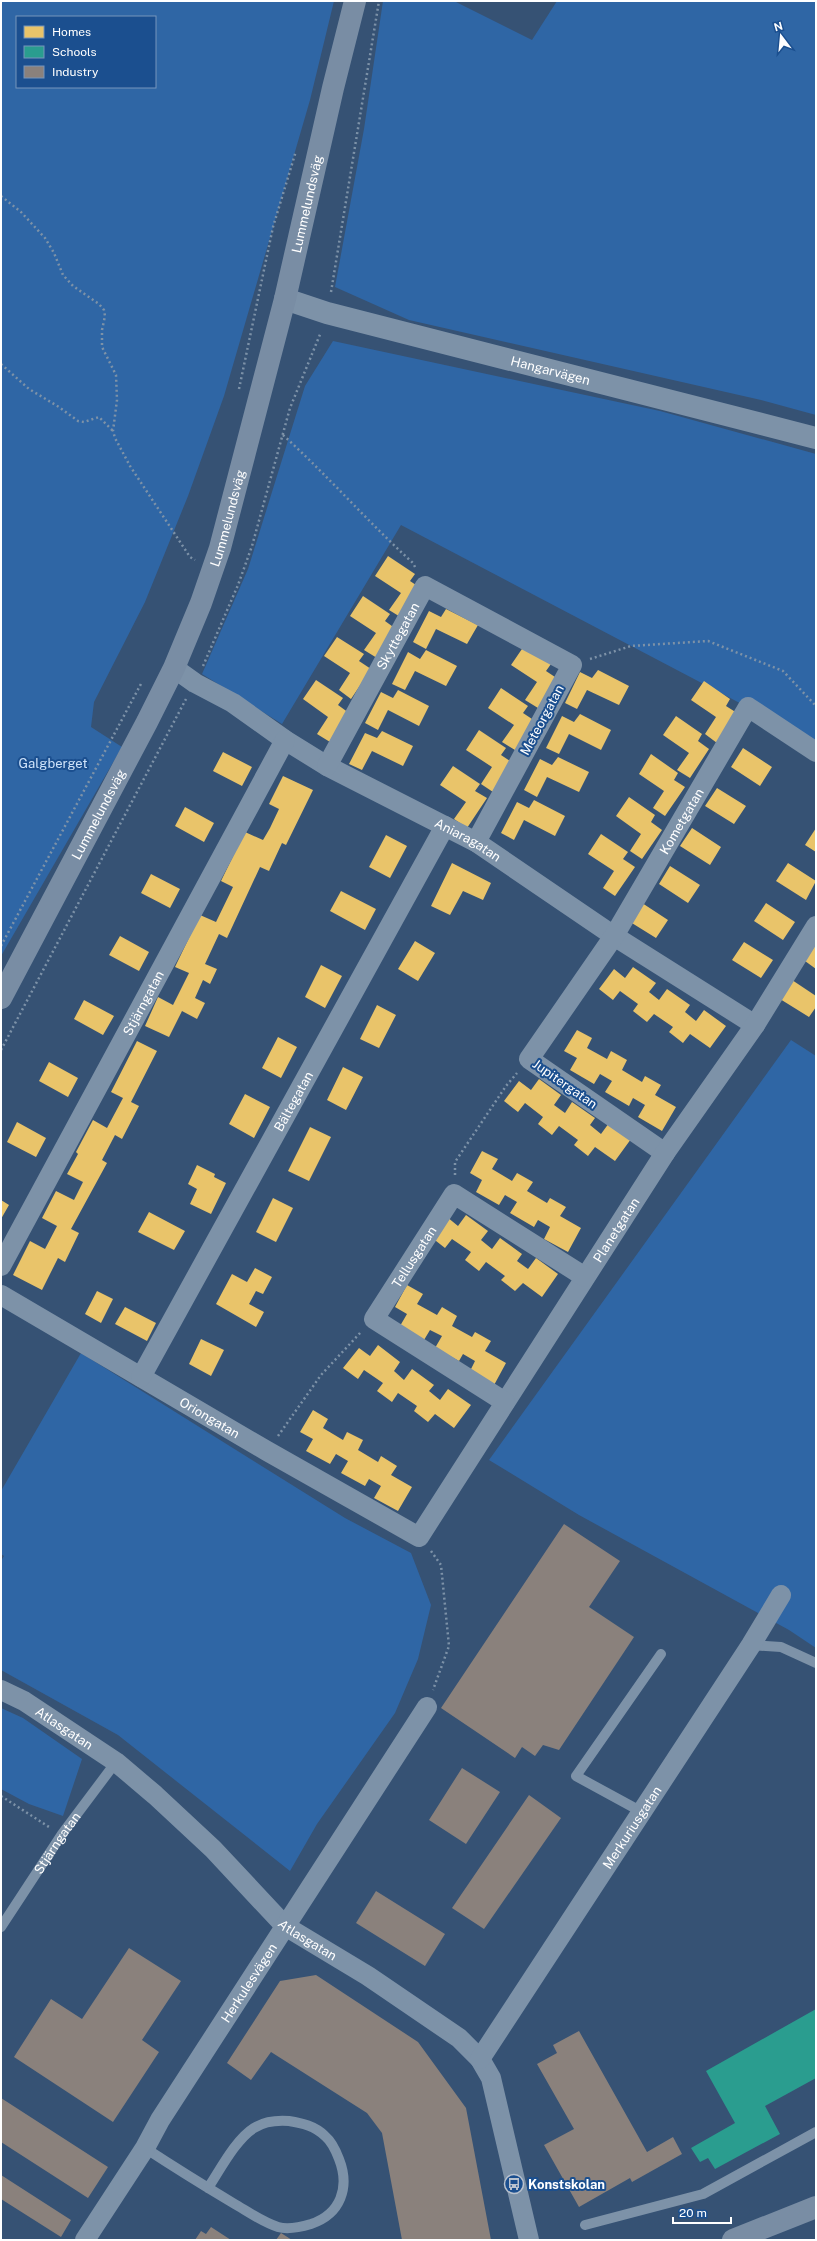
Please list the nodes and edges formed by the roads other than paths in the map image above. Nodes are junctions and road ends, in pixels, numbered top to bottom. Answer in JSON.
{"nodes":[{"id":1,"x":355,"y":1,"type":"edge"},
{"id":2,"x":285,"y":299,"type":"junction"},
{"id":3,"x":816,"y":438,"type":"edge"},
{"id":4,"x":572,"y":665,"type":"joint"},
{"id":5,"x":174,"y":668,"type":"junction"},
{"id":6,"x":285,"y":740,"type":"junction"},
{"id":7,"x":816,"y":752,"type":"edge"},
{"id":8,"x":327,"y":766,"type":"junction"},
{"id":9,"x":445,"y":826,"type":"junction"},
{"id":10,"x":476,"y":842,"type":"junction"},
{"id":11,"x":816,"y":926,"type":"edge"},
{"id":12,"x":614,"y":936,"type":"junction"},
{"id":13,"x":1,"y":998,"type":"edge"},
{"id":14,"x":755,"y":1025,"type":"junction"},
{"id":15,"x":665,"y":1153,"type":"junction"},
{"id":16,"x":1,"y":1266,"type":"edge"},
{"id":17,"x":585,"y":1277,"type":"junction"},
{"id":18,"x":1,"y":1295,"type":"edge"},
{"id":19,"x":141,"y":1377,"type":"junction"},
{"id":20,"x":505,"y":1402,"type":"junction"},
{"id":21,"x":419,"y":1537,"type":"joint"},
{"id":22,"x":781,"y":1595,"type":"dead end"},
{"id":23,"x":751,"y":1645,"type":"junction"},
{"id":24,"x":661,"y":1654,"type":"dead end"},
{"id":25,"x":816,"y":1663,"type":"edge"},
{"id":26,"x":1,"y":1690,"type":"edge"},
{"id":27,"x":427,"y":1707,"type":"road end"},
{"id":28,"x":116,"y":1762,"type":"junction"},
{"id":29,"x":642,"y":1812,"type":"junction"},
{"id":30,"x":285,"y":1926,"type":"junction"},
{"id":31,"x":1,"y":1927,"type":"edge"},
{"id":32,"x":480,"y":2059,"type":"junction"},
{"id":33,"x":816,"y":2132,"type":"edge"},
{"id":34,"x":145,"y":2148,"type":"junction"},
{"id":35,"x":208,"y":2188,"type":"junction"},
{"id":36,"x":816,"y":2207,"type":"edge"},
{"id":37,"x":585,"y":2225,"type":"dead end"},
{"id":38,"x":85,"y":2240,"type":"edge"},
{"id":39,"x":529,"y":2240,"type":"edge"},
{"id":40,"x":733,"y":2240,"type":"edge"}],
"edges":[{"from":1,"to":2,"type":"main road","name":"Lummelundsväg"},
{"from":2,"to":3,"type":"street","name":"Hangarvägen"},
{"from":2,"to":5,"type":"main road","name":"Lummelundsväg"},
{"from":4,"to":8,"type":"street","name":"Skyttegatan"},
{"from":4,"to":10,"type":"street","name":"Meteorgatan"},
{"from":5,"to":6,"type":"street","name":"Aniaragatan"},
{"from":5,"to":13,"type":"main road","name":"Lummelundsväg"},
{"from":6,"to":8,"type":"street","name":"Aniaragatan"},
{"from":6,"to":16,"type":"street","name":"Stjärngatan"},
{"from":7,"to":12,"type":"street","name":"Kometgatan"},
{"from":8,"to":9,"type":"street","name":"Aniaragatan"},
{"from":9,"to":10,"type":"street","name":"Aniaragatan"},
{"from":9,"to":19,"type":"street","name":"Bältegatan"},
{"from":10,"to":12,"type":"street","name":"Aniaragatan"},
{"from":11,"to":14,"type":"street","name":"Planetgatan"},
{"from":12,"to":14,"type":"street","name":"Aniaragatan"},
{"from":12,"to":15,"type":"street","name":"Jupitergatan"},
{"from":14,"to":15,"type":"street","name":"Planetgatan"},
{"from":15,"to":17,"type":"street","name":"Planetgatan"},
{"from":17,"to":20,"type":"street","name":"Planetgatan"},
{"from":17,"to":20,"type":"street","name":"Tellusgatan"},
{"from":18,"to":19,"type":"street","name":"Oriongatan"},
{"from":19,"to":21,"type":"street","name":"Oriongatan"},
{"from":20,"to":21,"type":"street","name":"Planetgatan"},
{"from":22,"to":23,"type":"street","name":"Merkuriusgatan"},
{"from":23,"to":25,"type":"lane"},
{"from":23,"to":29,"type":"street","name":"Merkuriusgatan"},
{"from":24,"to":29,"type":"lane"},
{"from":26,"to":28,"type":"street","name":"Atlasgatan"},
{"from":27,"to":30,"type":"street","name":"Herkulesvägen"},
{"from":28,"to":30,"type":"street","name":"Atlasgatan"},
{"from":28,"to":31,"type":"lane","name":"Stjärngatan"},
{"from":29,"to":32,"type":"street","name":"Merkuriusgatan"},
{"from":30,"to":32,"type":"street","name":"Atlasgatan"},
{"from":30,"to":34,"type":"street","name":"Herkulesvägen"},
{"from":32,"to":39,"type":"street","name":"Atlasgatan"},
{"from":33,"to":37,"type":"lane"},
{"from":34,"to":35,"type":"lane"},
{"from":34,"to":38,"type":"street","name":"Herkulesvägen"},
{"from":35,"to":35,"type":"lane"},
{"from":36,"to":40,"type":"main road"}]}
